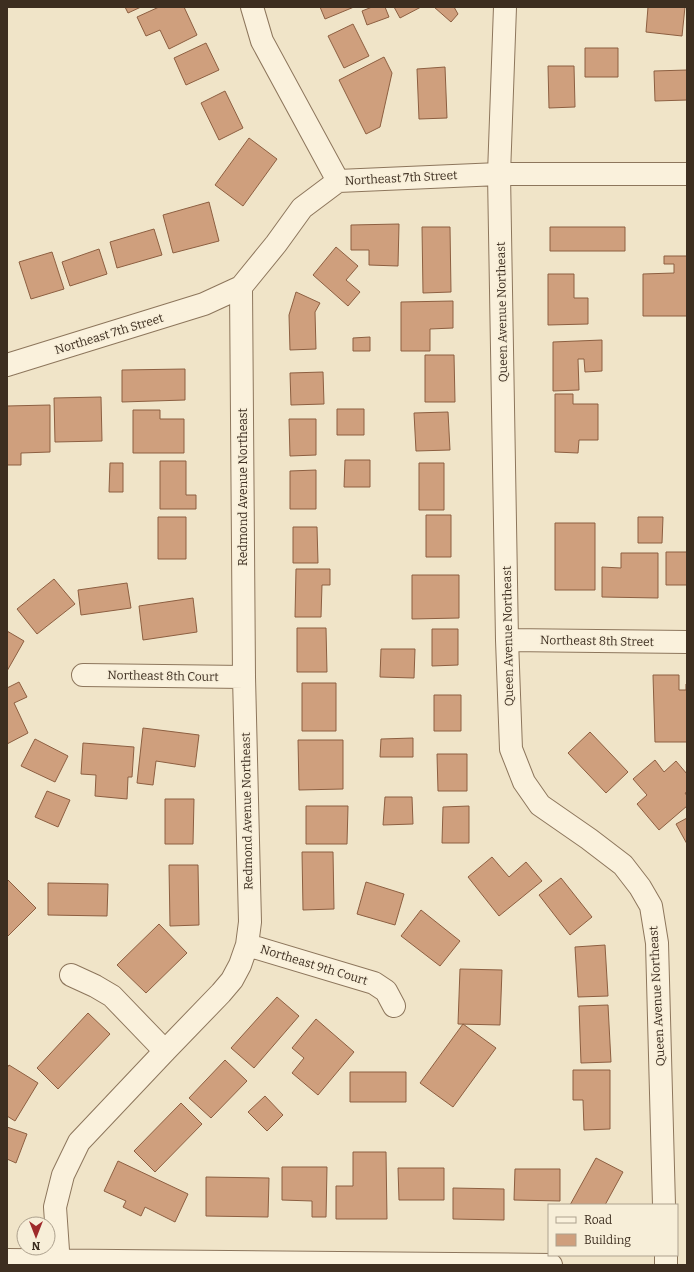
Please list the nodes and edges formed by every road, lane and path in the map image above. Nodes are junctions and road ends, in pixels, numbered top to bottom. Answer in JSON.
{"nodes":[{"id":1,"x":252,"y":7,"type":"edge"},
{"id":2,"x":505,"y":7,"type":"edge"},
{"id":3,"x":499,"y":174,"type":"junction"},
{"id":4,"x":687,"y":174,"type":"edge"},
{"id":5,"x":338,"y":181,"type":"junction"},
{"id":6,"x":241,"y":287,"type":"junction"},
{"id":7,"x":7,"y":365,"type":"edge"},
{"id":8,"x":507,"y":640,"type":"junction"},
{"id":9,"x":687,"y":642,"type":"edge"},
{"id":10,"x":83,"y":676,"type":"dead end"},
{"id":11,"x":244,"y":677,"type":"junction"},
{"id":12,"x":247,"y":945,"type":"junction"},
{"id":13,"x":71,"y":975,"type":"dead end"},
{"id":14,"x":394,"y":1006,"type":"dead end"},
{"id":15,"x":165,"y":1051,"type":"junction"},
{"id":16,"x":664,"y":1204,"type":"edge"},
{"id":17,"x":7,"y":1260,"type":"edge"},
{"id":18,"x":59,"y":1262,"type":"edge"},
{"id":19,"x":551,"y":1265,"type":"edge"}],
"edges":[{"from":1,"to":5,"type":"street"},
{"from":2,"to":3,"type":"street","name":"Queen Avenue Northeast"},
{"from":3,"to":4,"type":"street","name":"Northeast 7th Street"},
{"from":3,"to":5,"type":"street","name":"Northeast 7th Street"},
{"from":3,"to":8,"type":"street","name":"Queen Avenue Northeast"},
{"from":5,"to":6,"type":"street","name":"Northeast 7th Street"},
{"from":6,"to":7,"type":"street","name":"Northeast 7th Street"},
{"from":6,"to":11,"type":"street","name":"Redmond Avenue Northeast"},
{"from":8,"to":9,"type":"street","name":"Northeast 8th Street"},
{"from":8,"to":16,"type":"street","name":"Queen Avenue Northeast"},
{"from":10,"to":11,"type":"street","name":"Northeast 8th Court"},
{"from":11,"to":12,"type":"street","name":"Redmond Avenue Northeast"},
{"from":12,"to":14,"type":"street","name":"Northeast 9th Court"},
{"from":12,"to":15,"type":"street","name":"Redmond Avenue Northeast"},
{"from":13,"to":15,"type":"street"},
{"from":15,"to":18,"type":"street","name":"Redmond Avenue Northeast"},
{"from":17,"to":18,"type":"street"},
{"from":18,"to":19,"type":"street"}]}
